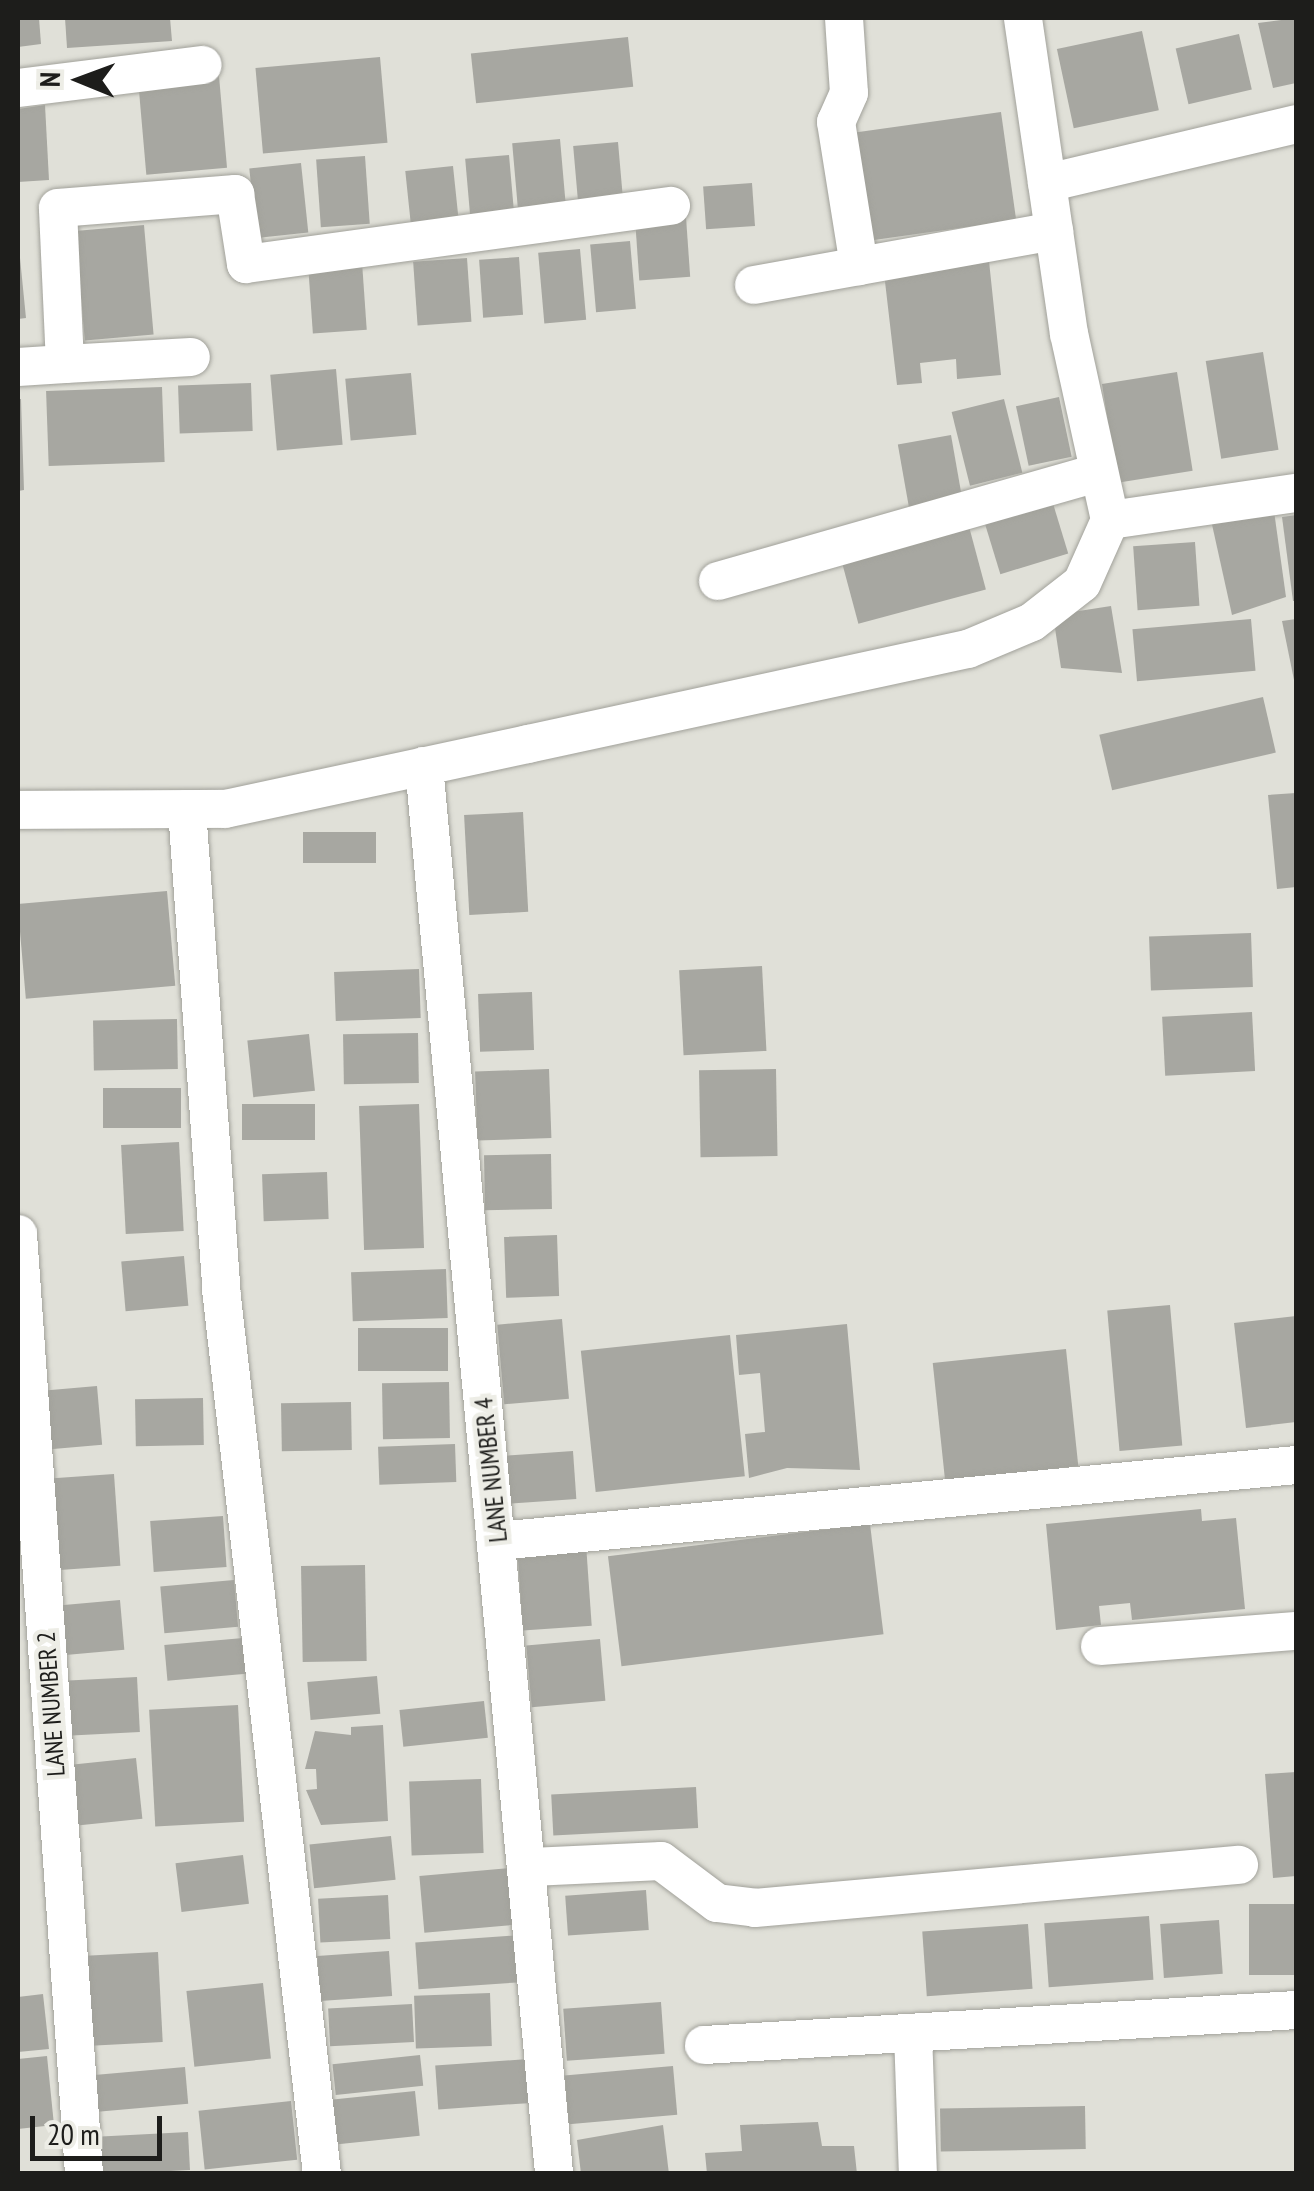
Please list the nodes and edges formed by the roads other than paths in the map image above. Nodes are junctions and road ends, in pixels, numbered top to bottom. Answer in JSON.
{"nodes":[{"id":1,"x":844,"y":18,"type":"edge"},
{"id":2,"x":1023,"y":18,"type":"edge"},
{"id":3,"x":203,"y":65,"type":"dead end"},
{"id":4,"x":18,"y":88,"type":"edge"},
{"id":5,"x":1296,"y":124,"type":"edge"},
{"id":6,"x":1047,"y":183,"type":"junction"},
{"id":7,"x":671,"y":206,"type":"dead end"},
{"id":8,"x":1054,"y":231,"type":"junction"},
{"id":9,"x":859,"y":266,"type":"junction"},
{"id":10,"x":754,"y":285,"type":"dead end"},
{"id":11,"x":190,"y":357,"type":"dead end"},
{"id":12,"x":64,"y":364,"type":"junction"},
{"id":13,"x":18,"y":367,"type":"edge"},
{"id":14,"x":1098,"y":473,"type":"junction"},
{"id":15,"x":1296,"y":493,"type":"edge"},
{"id":16,"x":1110,"y":520,"type":"junction"},
{"id":17,"x":718,"y":581,"type":"dead end"},
{"id":18,"x":424,"y":766,"type":"junction"},
{"id":19,"x":187,"y":809,"type":"junction"},
{"id":20,"x":18,"y":810,"type":"edge"},
{"id":21,"x":18,"y":1234,"type":"edge"},
{"id":22,"x":1296,"y":1466,"type":"edge"},
{"id":23,"x":498,"y":1541,"type":"junction"},
{"id":24,"x":1296,"y":1631,"type":"edge"},
{"id":25,"x":1100,"y":1646,"type":"dead end"},
{"id":26,"x":1238,"y":1865,"type":"dead end"},
{"id":27,"x":531,"y":1867,"type":"junction"},
{"id":28,"x":1296,"y":2010,"type":"edge"},
{"id":29,"x":913,"y":2034,"type":"junction"},
{"id":30,"x":704,"y":2044,"type":"dead end"},
{"id":31,"x":84,"y":2174,"type":"edge"},
{"id":32,"x":322,"y":2174,"type":"edge"},
{"id":33,"x":554,"y":2174,"type":"edge"},
{"id":34,"x":918,"y":2174,"type":"edge"}],
"edges":[{"from":1,"to":9,"type":"street"},
{"from":2,"to":6,"type":"street"},
{"from":3,"to":4,"type":"street"},
{"from":5,"to":6,"type":"street"},
{"from":6,"to":8,"type":"street"},
{"from":7,"to":12,"type":"street"},
{"from":8,"to":9,"type":"street"},
{"from":8,"to":14,"type":"street"},
{"from":9,"to":10,"type":"street"},
{"from":11,"to":12,"type":"street"},
{"from":12,"to":13,"type":"street"},
{"from":14,"to":16,"type":"street"},
{"from":14,"to":17,"type":"street"},
{"from":15,"to":16,"type":"street"},
{"from":16,"to":18,"type":"street"},
{"from":18,"to":19,"type":"street"},
{"from":18,"to":23,"type":"street","name":"LANE NUMBER 4"},
{"from":19,"to":20,"type":"street"},
{"from":19,"to":32,"type":"street"},
{"from":21,"to":31,"type":"street","name":"LANE NUMBER 2"},
{"from":22,"to":23,"type":"street"},
{"from":23,"to":27,"type":"street","name":"LANE NUMBER 4"},
{"from":24,"to":25,"type":"street"},
{"from":26,"to":27,"type":"street"},
{"from":27,"to":33,"type":"street","name":"LANE NUMBER 4"},
{"from":28,"to":29,"type":"street"},
{"from":29,"to":30,"type":"street"},
{"from":29,"to":34,"type":"street"}]}
